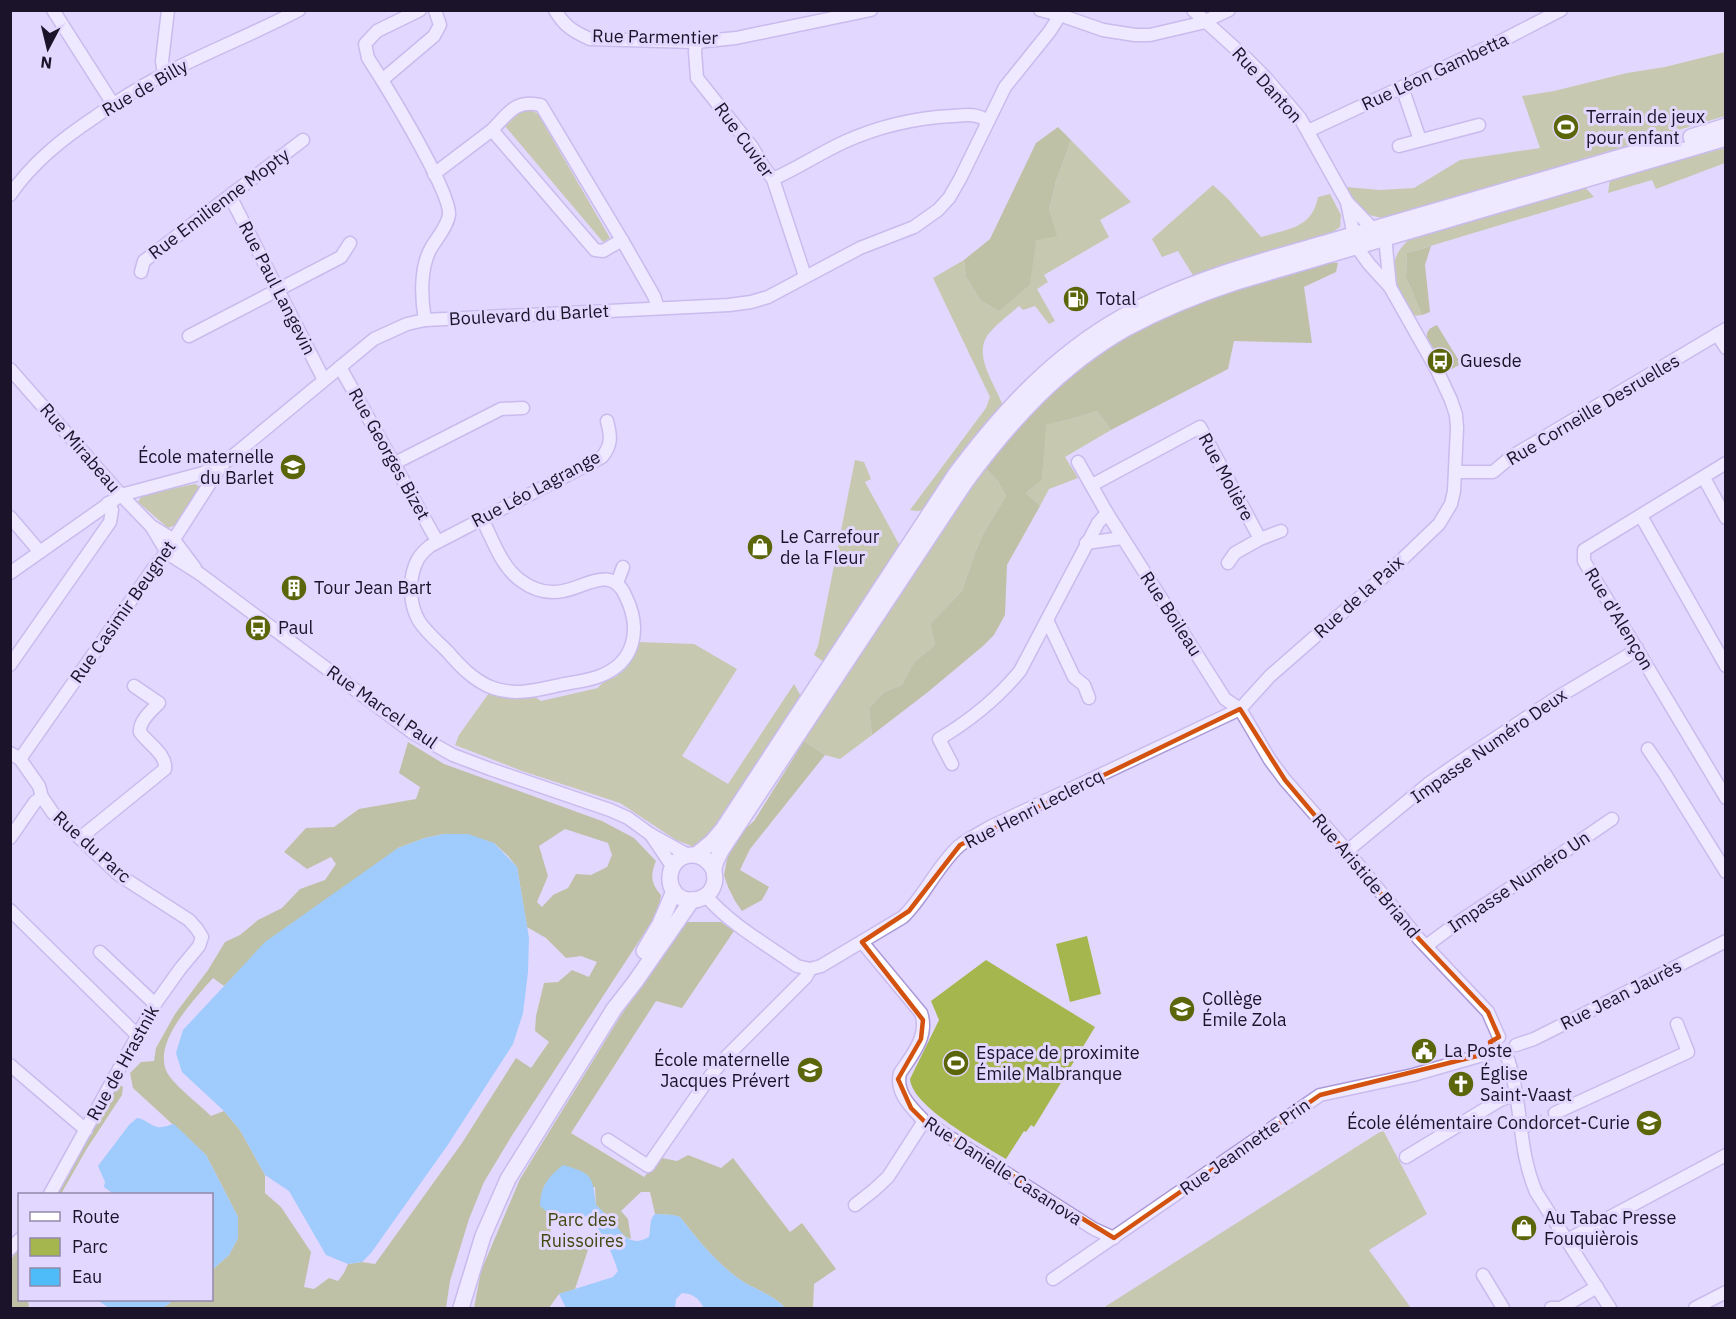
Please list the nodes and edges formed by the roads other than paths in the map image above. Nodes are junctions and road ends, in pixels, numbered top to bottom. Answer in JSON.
{"nodes":[{"id":1,"x":53,"y":10,"type":"edge"},
{"id":2,"x":168,"y":10,"type":"edge"},
{"id":3,"x":299,"y":10,"type":"edge"},
{"id":4,"x":420,"y":10,"type":"edge"},
{"id":5,"x":435,"y":10,"type":"edge"},
{"id":6,"x":555,"y":10,"type":"edge"},
{"id":7,"x":871,"y":10,"type":"edge"},
{"id":8,"x":1040,"y":10,"type":"edge"},
{"id":9,"x":1193,"y":10,"type":"edge"},
{"id":10,"x":1229,"y":10,"type":"edge"},
{"id":11,"x":1561,"y":10,"type":"edge"},
{"id":12,"x":1060,"y":13,"type":"edge"},
{"id":13,"x":1204,"y":21,"type":"junction"},
{"id":14,"x":696,"y":42,"type":"junction"},
{"id":15,"x":164,"y":74,"type":"junction"},
{"id":16,"x":382,"y":80,"type":"junction"},
{"id":17,"x":1402,"y":87,"type":"junction"},
{"id":18,"x":113,"y":104,"type":"junction"},
{"id":19,"x":987,"y":121,"type":"junction"},
{"id":20,"x":1479,"y":125,"type":"dead end"},
{"id":21,"x":1725,"y":126,"type":"edge"},
{"id":22,"x":492,"y":130,"type":"junction"},
{"id":23,"x":1308,"y":131,"type":"junction"},
{"id":24,"x":1725,"y":138,"type":"edge"},
{"id":25,"x":303,"y":140,"type":"dead end"},
{"id":26,"x":1420,"y":140,"type":"junction"},
{"id":27,"x":1400,"y":146,"type":"dead end"},
{"id":28,"x":434,"y":174,"type":"junction"},
{"id":29,"x":773,"y":179,"type":"junction"},
{"id":30,"x":10,"y":195,"type":"edge"},
{"id":31,"x":230,"y":196,"type":"junction"},
{"id":32,"x":1347,"y":202,"type":"junction"},
{"id":33,"x":1379,"y":233,"type":"junction"},
{"id":34,"x":622,"y":240,"type":"junction"},
{"id":35,"x":1355,"y":241,"type":"junction"},
{"id":36,"x":350,"y":243,"type":"dead end"},
{"id":37,"x":141,"y":272,"type":"dead end"},
{"id":38,"x":805,"y":276,"type":"junction"},
{"id":39,"x":1390,"y":287,"type":"junction"},
{"id":40,"x":278,"y":290,"type":"junction"},
{"id":41,"x":658,"y":308,"type":"junction"},
{"id":42,"x":424,"y":320,"type":"junction"},
{"id":43,"x":1721,"y":332,"type":"edge"},
{"id":44,"x":189,"y":336,"type":"dead end"},
{"id":45,"x":1725,"y":348,"type":"edge"},
{"id":46,"x":340,"y":367,"type":"junction"},
{"id":47,"x":10,"y":369,"type":"edge"},
{"id":48,"x":324,"y":380,"type":"junction"},
{"id":49,"x":523,"y":408,"type":"dead end"},
{"id":50,"x":607,"y":421,"type":"dead end"},
{"id":51,"x":1078,"y":462,"type":"dead end"},
{"id":52,"x":395,"y":463,"type":"junction"},
{"id":53,"x":1725,"y":463,"type":"edge"},
{"id":54,"x":223,"y":464,"type":"joint"},
{"id":55,"x":1456,"y":472,"type":"junction"},
{"id":56,"x":207,"y":478,"type":"junction"},
{"id":57,"x":1704,"y":478,"type":"junction"},
{"id":58,"x":1092,"y":485,"type":"junction"},
{"id":59,"x":121,"y":495,"type":"junction"},
{"id":60,"x":108,"y":503,"type":"junction"},
{"id":61,"x":1107,"y":513,"type":"junction"},
{"id":62,"x":1641,"y":516,"type":"junction"},
{"id":63,"x":10,"y":517,"type":"edge"},
{"id":64,"x":1725,"y":518,"type":"edge"},
{"id":65,"x":482,"y":519,"type":"junction"},
{"id":66,"x":151,"y":526,"type":"junction"},
{"id":67,"x":1281,"y":531,"type":"dead end"},
{"id":68,"x":1122,"y":538,"type":"junction"},
{"id":69,"x":1260,"y":539,"type":"junction"},
{"id":70,"x":174,"y":540,"type":"junction"},
{"id":71,"x":437,"y":541,"type":"junction"},
{"id":72,"x":1086,"y":543,"type":"junction"},
{"id":73,"x":166,"y":551,"type":"junction"},
{"id":74,"x":40,"y":552,"type":"junction"},
{"id":75,"x":1228,"y":563,"type":"dead end"},
{"id":76,"x":623,"y":567,"type":"dead end"},
{"id":77,"x":10,"y":573,"type":"edge"},
{"id":78,"x":200,"y":574,"type":"junction"},
{"id":79,"x":617,"y":583,"type":"junction"},
{"id":80,"x":1047,"y":620,"type":"junction"},
{"id":81,"x":1637,"y":648,"type":"junction"},
{"id":82,"x":10,"y":664,"type":"edge"},
{"id":83,"x":1725,"y":666,"type":"edge"},
{"id":84,"x":134,"y":686,"type":"dead end"},
{"id":85,"x":1089,"y":698,"type":"dead end"},
{"id":86,"x":1240,"y":709,"type":"junction"},
{"id":87,"x":1648,"y":748,"type":"dead end"},
{"id":88,"x":15,"y":756,"type":"edge"},
{"id":89,"x":952,"y":764,"type":"dead end"},
{"id":90,"x":42,"y":797,"type":"junction"},
{"id":91,"x":1725,"y":798,"type":"edge"},
{"id":92,"x":1612,"y":819,"type":"dead end"},
{"id":93,"x":650,"y":834,"type":"junction"},
{"id":94,"x":10,"y":838,"type":"edge"},
{"id":95,"x":80,"y":838,"type":"junction"},
{"id":96,"x":1347,"y":851,"type":"junction"},
{"id":97,"x":692,"y":855,"type":"junction"},
{"id":98,"x":672,"y":866,"type":"junction"},
{"id":99,"x":714,"y":870,"type":"junction"},
{"id":100,"x":1725,"y":872,"type":"edge"},
{"id":101,"x":674,"y":891,"type":"junction"},
{"id":102,"x":699,"y":898,"type":"junction"},
{"id":103,"x":10,"y":910,"type":"edge"},
{"id":104,"x":202,"y":937,"type":"joint"},
{"id":105,"x":862,"y":942,"type":"junction"},
{"id":106,"x":1724,"y":945,"type":"edge"},
{"id":107,"x":1426,"y":946,"type":"junction"},
{"id":108,"x":100,"y":952,"type":"dead end"},
{"id":109,"x":810,"y":969,"type":"junction"},
{"id":110,"x":155,"y":1004,"type":"junction"},
{"id":111,"x":614,"y":1009,"type":"junction"},
{"id":112,"x":1677,"y":1024,"type":"dead end"},
{"id":113,"x":138,"y":1035,"type":"junction"},
{"id":114,"x":1499,"y":1037,"type":"junction"},
{"id":115,"x":1516,"y":1045,"type":"junction"},
{"id":116,"x":1493,"y":1052,"type":"junction"},
{"id":117,"x":1508,"y":1059,"type":"junction"},
{"id":118,"x":10,"y":1065,"type":"edge"},
{"id":119,"x":1517,"y":1094,"type":"junction"},
{"id":120,"x":1555,"y":1113,"type":"tunnel mouth"},
{"id":121,"x":924,"y":1121,"type":"junction"},
{"id":122,"x":1533,"y":1124,"type":"tunnel mouth"},
{"id":123,"x":1520,"y":1126,"type":"junction"},
{"id":124,"x":86,"y":1130,"type":"junction"},
{"id":125,"x":608,"y":1140,"type":"dead end"},
{"id":126,"x":1725,"y":1155,"type":"edge"},
{"id":127,"x":1406,"y":1157,"type":"dead end"},
{"id":128,"x":51,"y":1193,"type":"edge"},
{"id":129,"x":855,"y":1205,"type":"dead end"},
{"id":130,"x":1114,"y":1238,"type":"junction"},
{"id":131,"x":1567,"y":1240,"type":"junction"},
{"id":132,"x":1483,"y":1275,"type":"dead end"},
{"id":133,"x":1053,"y":1279,"type":"dead end"},
{"id":134,"x":1597,"y":1287,"type":"junction"},
{"id":135,"x":1725,"y":1292,"type":"edge"},
{"id":136,"x":464,"y":1304,"type":"edge"},
{"id":137,"x":1503,"y":1308,"type":"edge"},
{"id":138,"x":1551,"y":1308,"type":"edge"},
{"id":139,"x":1610,"y":1308,"type":"edge"},
{"id":140,"x":1695,"y":1308,"type":"edge"}],
"edges":[{"from":1,"to":18,"type":"street"},
{"from":2,"to":15,"type":"street"},
{"from":3,"to":15,"type":"street","name":"Rue de Billy"},
{"from":4,"to":16,"type":"street"},
{"from":5,"to":16,"type":"street"},
{"from":6,"to":14,"type":"street","name":"Rue Parmentier"},
{"from":7,"to":14,"type":"street","name":"Rue Parmentier"},
{"from":8,"to":12,"type":"street"},
{"from":9,"to":13,"type":"street","name":"Rue Danton"},
{"from":10,"to":13,"type":"street"},
{"from":11,"to":17,"type":"street","name":"Rue Léon Gambetta"},
{"from":12,"to":13,"type":"street"},
{"from":12,"to":19,"type":"street","name":"Boulevard du Barlet"},
{"from":13,"to":23,"type":"street","name":"Rue Danton"},
{"from":14,"to":29,"type":"street","name":"Rue Cuvier"},
{"from":15,"to":18,"type":"street","name":"Rue de Billy"},
{"from":16,"to":28,"type":"street"},
{"from":17,"to":23,"type":"street","name":"Rue Léon Gambetta"},
{"from":17,"to":26,"type":"street"},
{"from":18,"to":30,"type":"street","name":"Rue de Billy"},
{"from":19,"to":29,"type":"street"},
{"from":19,"to":38,"type":"street","name":"Boulevard du Barlet"},
{"from":20,"to":26,"type":"street"},
{"from":21,"to":33,"type":"main road"},
{"from":22,"to":28,"type":"street"},
{"from":22,"to":34,"type":"street"},
{"from":22,"to":34,"type":"street"},
{"from":23,"to":32,"type":"street","name":"Rue Danton"},
{"from":24,"to":33,"type":"main road"},
{"from":25,"to":31,"type":"street","name":"Rue Emilienne Mopty"},
{"from":26,"to":27,"type":"street"},
{"from":28,"to":42,"type":"street"},
{"from":29,"to":38,"type":"street","name":"Rue Cuvier"},
{"from":31,"to":37,"type":"street","name":"Rue Emilienne Mopty"},
{"from":31,"to":40,"type":"street","name":"Rue Paul Langevin"},
{"from":32,"to":33,"type":"street","name":"Rue Danton"},
{"from":32,"to":35,"type":"street","name":"Rue Danton"},
{"from":33,"to":35,"type":"main road"},
{"from":33,"to":39,"type":"street"},
{"from":34,"to":41,"type":"street"},
{"from":35,"to":39,"type":"street"},
{"from":35,"to":97,"type":"main road"},
{"from":35,"to":99,"type":"main road"},
{"from":36,"to":40,"type":"street"},
{"from":38,"to":41,"type":"street","name":"Boulevard du Barlet"},
{"from":39,"to":55,"type":"street","name":"Rue de la Paix"},
{"from":40,"to":44,"type":"street"},
{"from":40,"to":48,"type":"street","name":"Rue Paul Langevin"},
{"from":41,"to":42,"type":"street","name":"Boulevard du Barlet"},
{"from":42,"to":46,"type":"street","name":"Boulevard du Barlet"},
{"from":43,"to":45,"type":"street"},
{"from":43,"to":55,"type":"street","name":"Rue Corneille Desruelles"},
{"from":46,"to":48,"type":"street","name":"Boulevard du Barlet"},
{"from":46,"to":52,"type":"street","name":"Rue Georges Bizet"},
{"from":47,"to":59,"type":"street","name":"Rue Mirabeau"},
{"from":48,"to":54,"type":"street","name":"Boulevard du Barlet"},
{"from":49,"to":52,"type":"street"},
{"from":50,"to":65,"type":"street","name":"Rue Léo Lagrange"},
{"from":51,"to":58,"type":"street"},
{"from":52,"to":71,"type":"street","name":"Rue Georges Bizet"},
{"from":53,"to":57,"type":"street","name":"Rue d'Alençon"},
{"from":54,"to":56,"type":"street","name":"Rue Casimir Beugnet"},
{"from":55,"to":86,"type":"street","name":"Rue de la Paix"},
{"from":56,"to":59,"type":"street"},
{"from":56,"to":70,"type":"street","name":"Rue Casimir Beugnet"},
{"from":57,"to":62,"type":"street","name":"Rue d'Alençon"},
{"from":57,"to":64,"type":"street"},
{"from":58,"to":61,"type":"street"},
{"from":58,"to":69,"type":"street","name":"Rue Molière"},
{"from":59,"to":60,"type":"street"},
{"from":59,"to":66,"type":"street","name":"Rue Mirabeau"},
{"from":60,"to":74,"type":"street"},
{"from":60,"to":82,"type":"street"},
{"from":61,"to":68,"type":"street","name":"Rue Boileau"},
{"from":61,"to":72,"type":"street"},
{"from":62,"to":81,"type":"street","name":"Rue d'Alençon"},
{"from":62,"to":83,"type":"street"},
{"from":63,"to":74,"type":"street"},
{"from":65,"to":71,"type":"street","name":"Rue Léo Lagrange"},
{"from":65,"to":79,"type":"street"},
{"from":66,"to":70,"type":"street","name":"Rue Mirabeau"},
{"from":66,"to":73,"type":"street","name":"Rue Mirabeau"},
{"from":67,"to":69,"type":"street","name":"Rue Molière"},
{"from":68,"to":72,"type":"street"},
{"from":68,"to":86,"type":"street","name":"Rue Boileau"},
{"from":69,"to":75,"type":"street","name":"Rue Molière"},
{"from":70,"to":73,"type":"street","name":"Rue Casimir Beugnet"},
{"from":70,"to":78,"type":"street","name":"Rue Marcel Paul"},
{"from":71,"to":79,"type":"street"},
{"from":72,"to":80,"type":"street"},
{"from":73,"to":78,"type":"street","name":"Rue Marcel Paul"},
{"from":73,"to":88,"type":"street","name":"Rue Casimir Beugnet"},
{"from":74,"to":77,"type":"street"},
{"from":76,"to":79,"type":"street"},
{"from":78,"to":93,"type":"street","name":"Rue Marcel Paul"},
{"from":80,"to":85,"type":"street"},
{"from":80,"to":89,"type":"street"},
{"from":81,"to":91,"type":"street","name":"Rue d'Alençon"},
{"from":81,"to":96,"type":"street","name":"Impasse Numéro Deux"},
{"from":84,"to":95,"type":"street"},
{"from":86,"to":96,"type":"street","name":"Rue Aristide Briand"},
{"from":86,"to":105,"type":"street","name":"Rue Henri Leclercq"},
{"from":87,"to":100,"type":"street"},
{"from":88,"to":90,"type":"street"},
{"from":90,"to":94,"type":"street"},
{"from":90,"to":95,"type":"street","name":"Rue du Parc"},
{"from":92,"to":107,"type":"street","name":"Impasse Numéro Un"},
{"from":93,"to":97,"type":"street","name":"Rue Marcel Paul"},
{"from":93,"to":98,"type":"street","name":"Rue Marcel Paul"},
{"from":95,"to":104,"type":"street","name":"Rue du Parc"},
{"from":96,"to":107,"type":"street","name":"Rue Aristide Briand"},
{"from":97,"to":98,"type":"main road"},
{"from":97,"to":99,"type":"main road"},
{"from":98,"to":101,"type":"main road"},
{"from":99,"to":102,"type":"main road"},
{"from":101,"to":102,"type":"main road"},
{"from":101,"to":111,"type":"main road"},
{"from":102,"to":109,"type":"street"},
{"from":102,"to":111,"type":"main road"},
{"from":103,"to":113,"type":"street"},
{"from":104,"to":110,"type":"street","name":"Rue de Hrastnik"},
{"from":105,"to":109,"type":"street","name":"Rue Henri Leclercq"},
{"from":105,"to":121,"type":"street","name":"Rue Danielle Casanova"},
{"from":106,"to":115,"type":"street","name":"Rue Jean Jaurès"},
{"from":107,"to":114,"type":"street","name":"Rue Aristide Briand"},
{"from":108,"to":110,"type":"street"},
{"from":109,"to":125,"type":"street"},
{"from":110,"to":113,"type":"street","name":"Rue de Hrastnik"},
{"from":111,"to":136,"type":"main road"},
{"from":112,"to":120,"type":"street"},
{"from":113,"to":124,"type":"street","name":"Rue de Hrastnik"},
{"from":114,"to":115,"type":"street"},
{"from":114,"to":116,"type":"street"},
{"from":115,"to":117,"type":"street"},
{"from":116,"to":117,"type":"street"},
{"from":116,"to":130,"type":"street","name":"Rue Jeannette Prin"},
{"from":117,"to":119,"type":"street"},
{"from":118,"to":124,"type":"street"},
{"from":119,"to":123,"type":"street"},
{"from":119,"to":127,"type":"street"},
{"from":121,"to":129,"type":"street"},
{"from":121,"to":130,"type":"street","name":"Rue Danielle Casanova"},
{"from":122,"to":123,"type":"street"},
{"from":123,"to":131,"type":"street"},
{"from":124,"to":128,"type":"street","name":"Rue de Hrastnik"},
{"from":126,"to":131,"type":"street"},
{"from":130,"to":133,"type":"street","name":"Rue Jeannette Prin"},
{"from":131,"to":134,"type":"street"},
{"from":132,"to":137,"type":"street"},
{"from":134,"to":138,"type":"street"},
{"from":134,"to":139,"type":"street"},
{"from":135,"to":140,"type":"street"}]}
